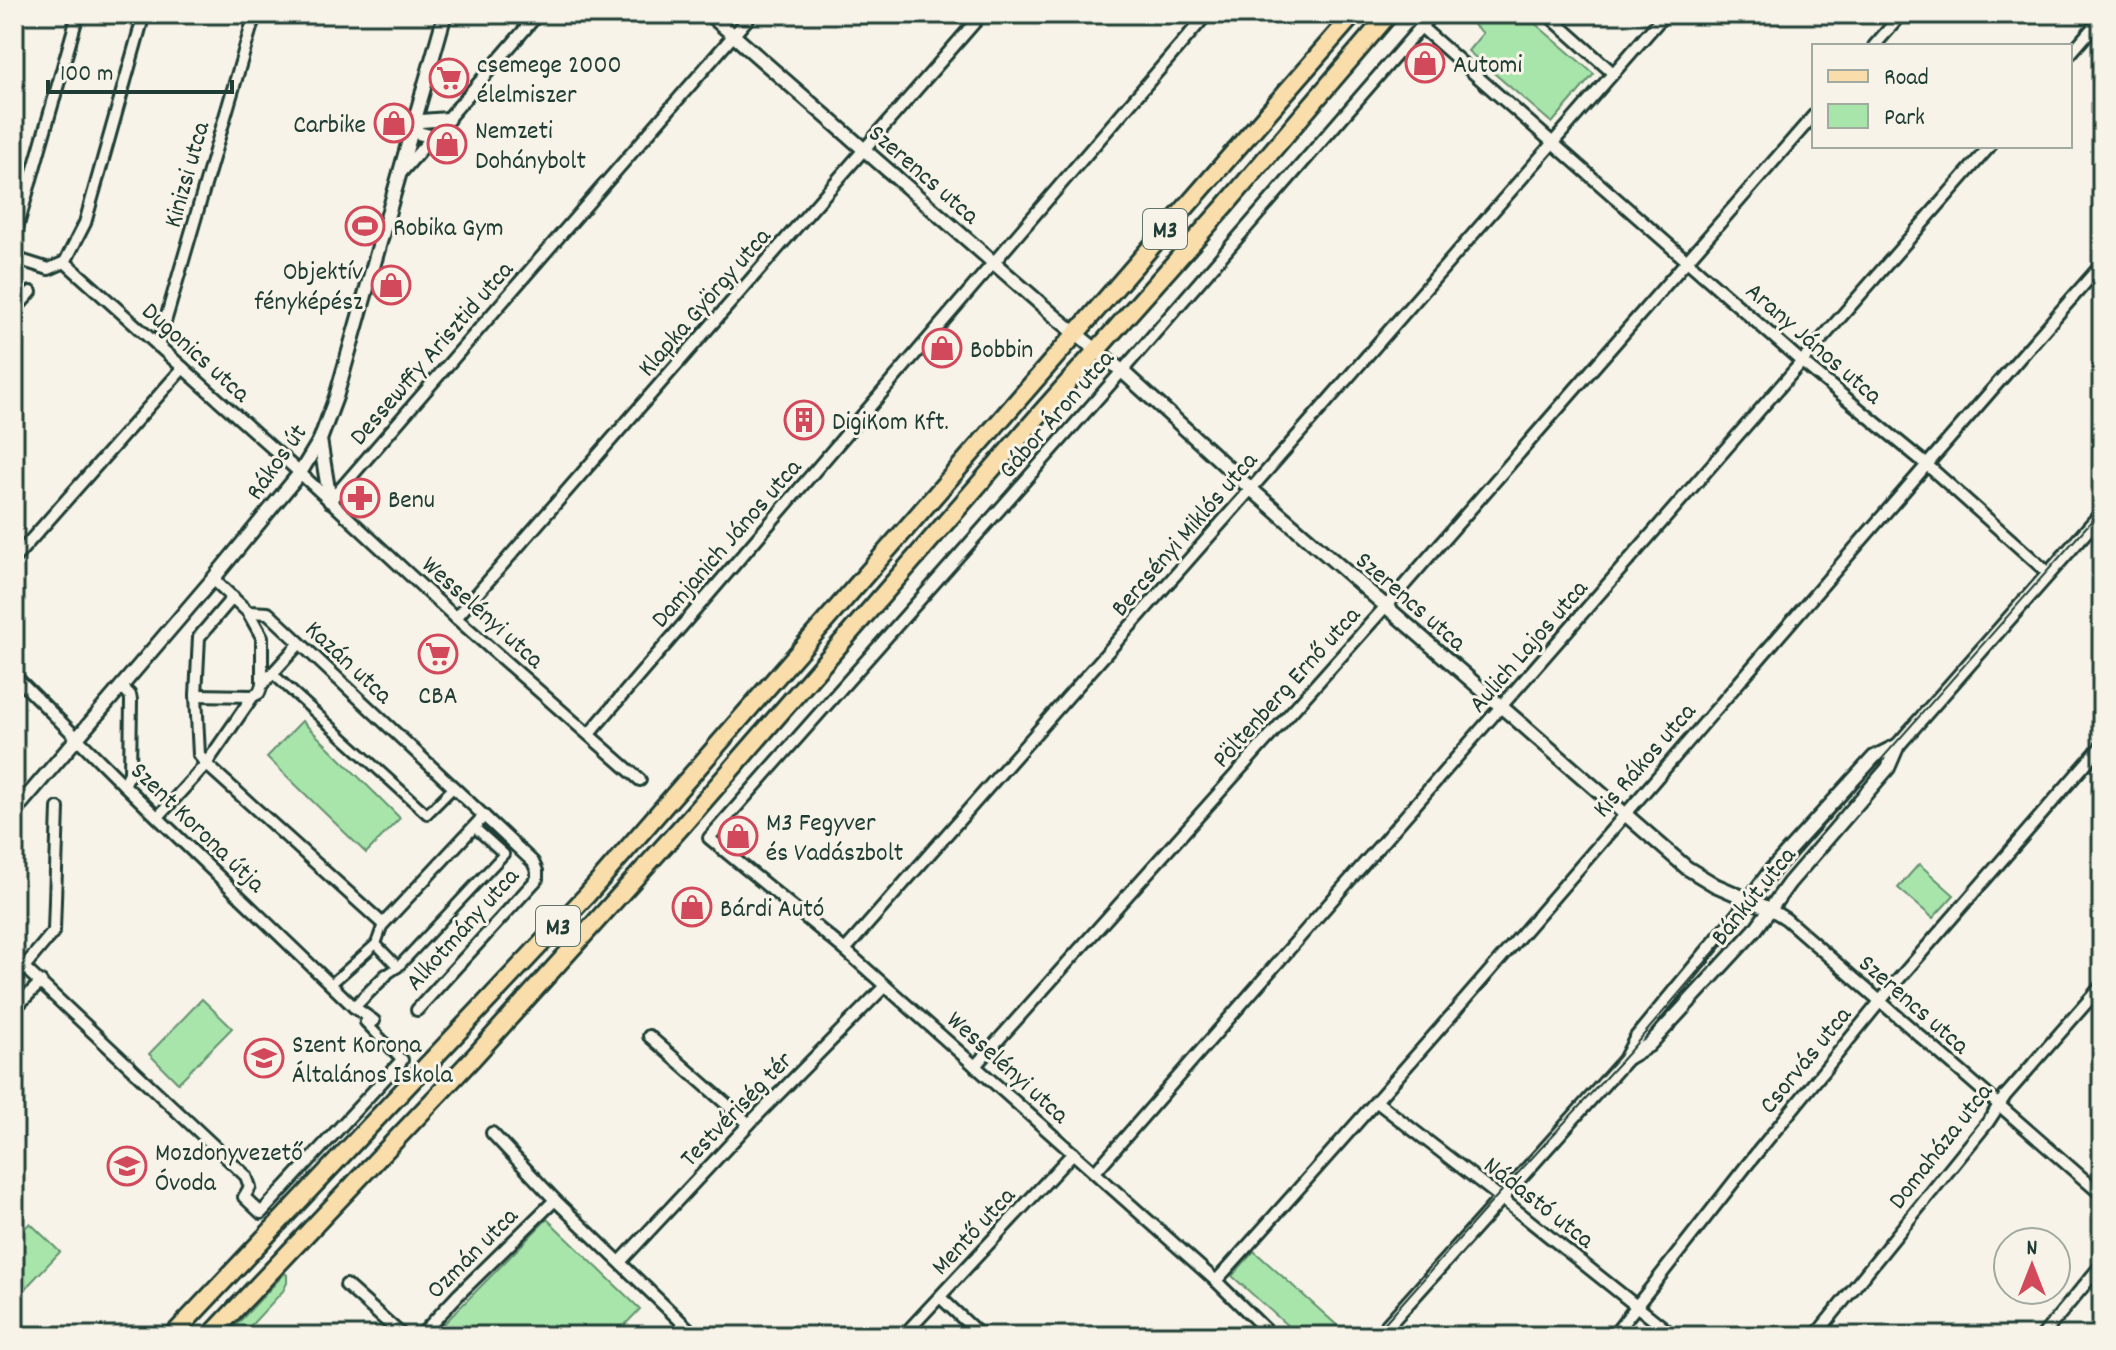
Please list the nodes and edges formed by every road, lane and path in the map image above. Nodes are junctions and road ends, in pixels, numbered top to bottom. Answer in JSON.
{"nodes":[{"id":1,"x":78,"y":14,"type":"edge"},
{"id":2,"x":144,"y":14,"type":"edge"},
{"id":3,"x":255,"y":14,"type":"edge"},
{"id":4,"x":445,"y":14,"type":"edge"},
{"id":5,"x":538,"y":14,"type":"edge"},
{"id":6,"x":709,"y":14,"type":"edge"},
{"id":7,"x":752,"y":14,"type":"edge"},
{"id":8,"x":982,"y":14,"type":"edge"},
{"id":9,"x":1207,"y":14,"type":"edge"},
{"id":10,"x":1354,"y":14,"type":"edge"},
{"id":11,"x":1389,"y":14,"type":"edge"},
{"id":12,"x":1432,"y":14,"type":"edge"},
{"id":13,"x":1547,"y":14,"type":"edge"},
{"id":14,"x":1665,"y":14,"type":"edge"},
{"id":15,"x":1902,"y":14,"type":"edge"},
{"id":16,"x":2102,"y":17,"type":"edge"},
{"id":17,"x":1421,"y":27,"type":"junction"},
{"id":18,"x":734,"y":35,"type":"junction"},
{"id":19,"x":1876,"y":44,"type":"edge"},
{"id":20,"x":2072,"y":52,"type":"edge"},
{"id":21,"x":1613,"y":73,"type":"junction"},
{"id":22,"x":420,"y":99,"type":"junction"},
{"id":23,"x":1812,"y":117,"type":"edge"},
{"id":24,"x":446,"y":120,"type":"junction"},
{"id":25,"x":414,"y":125,"type":"junction"},
{"id":26,"x":434,"y":137,"type":"junction"},
{"id":27,"x":1553,"y":144,"type":"junction"},
{"id":28,"x":1988,"y":148,"type":"edge"},
{"id":29,"x":865,"y":149,"type":"junction"},
{"id":30,"x":400,"y":173,"type":"junction"},
{"id":31,"x":14,"y":239,"type":"edge"},
{"id":32,"x":14,"y":258,"type":"edge"},
{"id":33,"x":1687,"y":261,"type":"junction"},
{"id":34,"x":65,"y":262,"type":"junction"},
{"id":35,"x":993,"y":262,"type":"junction"},
{"id":36,"x":2102,"y":264,"type":"edge"},
{"id":37,"x":31,"y":292,"type":"dead end"},
{"id":38,"x":14,"y":311,"type":"edge"},
{"id":39,"x":1076,"y":332,"type":"junction"},
{"id":40,"x":158,"y":346,"type":"junction"},
{"id":41,"x":1098,"y":350,"type":"junction"},
{"id":42,"x":1802,"y":362,"type":"junction"},
{"id":43,"x":183,"y":368,"type":"junction"},
{"id":44,"x":1122,"y":371,"type":"junction"},
{"id":45,"x":320,"y":440,"type":"junction"},
{"id":46,"x":1926,"y":464,"type":"junction"},
{"id":47,"x":300,"y":473,"type":"junction"},
{"id":48,"x":1251,"y":489,"type":"junction"},
{"id":49,"x":330,"y":501,"type":"junction"},
{"id":50,"x":2102,"y":513,"type":"edge"},
{"id":51,"x":14,"y":559,"type":"edge"},
{"id":52,"x":2048,"y":573,"type":"junction"},
{"id":53,"x":213,"y":579,"type":"junction"},
{"id":54,"x":233,"y":597,"type":"junction"},
{"id":55,"x":1386,"y":606,"type":"junction"},
{"id":56,"x":248,"y":612,"type":"junction"},
{"id":57,"x":456,"y":618,"type":"junction"},
{"id":58,"x":299,"y":644,"type":"junction"},
{"id":59,"x":273,"y":674,"type":"junction"},
{"id":60,"x":14,"y":675,"type":"edge"},
{"id":61,"x":262,"y":685,"type":"junction"},
{"id":62,"x":121,"y":686,"type":"junction"},
{"id":63,"x":196,"y":695,"type":"junction"},
{"id":64,"x":253,"y":696,"type":"junction"},
{"id":65,"x":1502,"y":707,"type":"junction"},
{"id":66,"x":589,"y":734,"type":"junction"},
{"id":67,"x":77,"y":737,"type":"junction"},
{"id":68,"x":1898,"y":745,"type":"junction"},
{"id":69,"x":2102,"y":745,"type":"edge"},
{"id":70,"x":206,"y":764,"type":"junction"},
{"id":71,"x":640,"y":780,"type":"dead end"},
{"id":72,"x":124,"y":785,"type":"junction"},
{"id":73,"x":453,"y":788,"type":"junction"},
{"id":74,"x":58,"y":808,"type":"dead end"},
{"id":75,"x":14,"y":812,"type":"edge"},
{"id":76,"x":1625,"y":814,"type":"junction"},
{"id":77,"x":484,"y":816,"type":"junction"},
{"id":78,"x":158,"y":817,"type":"junction"},
{"id":79,"x":474,"y":827,"type":"junction"},
{"id":80,"x":709,"y":838,"type":"joint"},
{"id":81,"x":1749,"y":899,"type":"junction"},
{"id":82,"x":1770,"y":909,"type":"junction"},
{"id":83,"x":383,"y":924,"type":"junction"},
{"id":84,"x":376,"y":944,"type":"junction"},
{"id":85,"x":845,"y":950,"type":"junction"},
{"id":86,"x":14,"y":958,"type":"edge"},
{"id":87,"x":24,"y":967,"type":"junction"},
{"id":88,"x":398,"y":967,"type":"junction"},
{"id":89,"x":386,"y":975,"type":"joint"},
{"id":90,"x":41,"y":982,"type":"junction"},
{"id":91,"x":331,"y":984,"type":"junction"},
{"id":92,"x":2102,"y":985,"type":"edge"},
{"id":93,"x":885,"y":986,"type":"junction"},
{"id":94,"x":1879,"y":1002,"type":"junction"},
{"id":95,"x":354,"y":1007,"type":"junction"},
{"id":96,"x":14,"y":1009,"type":"edge"},
{"id":97,"x":417,"y":1010,"type":"dead end"},
{"id":98,"x":370,"y":1022,"type":"joint"},
{"id":99,"x":649,"y":1036,"type":"dead end"},
{"id":100,"x":402,"y":1060,"type":"joint"},
{"id":101,"x":1625,"y":1060,"type":"junction"},
{"id":102,"x":975,"y":1066,"type":"junction"},
{"id":103,"x":1377,"y":1102,"type":"junction"},
{"id":104,"x":1998,"y":1105,"type":"junction"},
{"id":105,"x":749,"y":1124,"type":"junction"},
{"id":106,"x":492,"y":1133,"type":"dead end"},
{"id":107,"x":1073,"y":1153,"type":"junction"},
{"id":108,"x":1095,"y":1172,"type":"junction"},
{"id":109,"x":2102,"y":1195,"type":"edge"},
{"id":110,"x":1501,"y":1198,"type":"junction"},
{"id":111,"x":555,"y":1200,"type":"junction"},
{"id":112,"x":620,"y":1262,"type":"junction"},
{"id":113,"x":2102,"y":1264,"type":"edge"},
{"id":114,"x":1216,"y":1281,"type":"junction"},
{"id":115,"x":346,"y":1285,"type":"dead end"},
{"id":116,"x":940,"y":1297,"type":"junction"},
{"id":117,"x":1637,"y":1307,"type":"junction"},
{"id":118,"x":172,"y":1336,"type":"edge"},
{"id":119,"x":210,"y":1336,"type":"edge"},
{"id":120,"x":403,"y":1336,"type":"edge"},
{"id":121,"x":420,"y":1336,"type":"edge"},
{"id":122,"x":696,"y":1336,"type":"edge"},
{"id":123,"x":903,"y":1336,"type":"edge"},
{"id":124,"x":981,"y":1336,"type":"edge"},
{"id":125,"x":1272,"y":1336,"type":"edge"},
{"id":126,"x":1378,"y":1336,"type":"edge"},
{"id":127,"x":1613,"y":1336,"type":"edge"},
{"id":128,"x":1674,"y":1336,"type":"edge"},
{"id":129,"x":1815,"y":1336,"type":"edge"},
{"id":130,"x":2042,"y":1336,"type":"edge"}],
"edges":[{"from":1,"to":31,"type":"street"},
{"from":2,"to":34,"type":"street"},
{"from":3,"to":40,"type":"street","name":"Kinizsi utca"},
{"from":4,"to":22,"type":"street","name":"Rákos út"},
{"from":5,"to":24,"type":"street"},
{"from":6,"to":18,"type":"street","name":"Szerencs utca"},
{"from":7,"to":18,"type":"street","name":"Dessewffy Arisztid utca"},
{"from":8,"to":29,"type":"street","name":"Klapka György utca"},
{"from":9,"to":35,"type":"street","name":"Damjanich János utca"},
{"from":10,"to":39,"type":"main road","number":"M3"},
{"from":11,"to":41,"type":"main road","number":"M3"},
{"from":12,"to":17,"type":"street","name":"Gábor Áron utca"},
{"from":13,"to":21,"type":"street"},
{"from":14,"to":21,"type":"street"},
{"from":15,"to":19,"type":"street"},
{"from":16,"to":20,"type":"street"},
{"from":17,"to":27,"type":"street","name":"Arany János utca"},
{"from":17,"to":44,"type":"street","name":"Gábor Áron utca"},
{"from":18,"to":29,"type":"street","name":"Szerencs utca"},
{"from":18,"to":49,"type":"street","name":"Dessewffy Arisztid utca"},
{"from":21,"to":27,"type":"street","name":"Bercsényi Miklós utca"},
{"from":22,"to":24,"type":"street"},
{"from":22,"to":25,"type":"street","name":"Rákos út"},
{"from":23,"to":33,"type":"street","name":"Pöltenberg Ernő utca"},
{"from":24,"to":25,"type":"street"},
{"from":24,"to":26,"type":"street"},
{"from":25,"to":26,"type":"street"},
{"from":25,"to":30,"type":"street","name":"Rákos út"},
{"from":26,"to":30,"type":"street"},
{"from":27,"to":33,"type":"street","name":"Arany János utca"},
{"from":27,"to":48,"type":"street","name":"Bercsényi Miklós utca"},
{"from":28,"to":42,"type":"street","name":"Aulich Lajos utca"},
{"from":29,"to":35,"type":"street","name":"Szerencs utca"},
{"from":29,"to":57,"type":"street","name":"Klapka György utca"},
{"from":30,"to":45,"type":"street","name":"Rákos út"},
{"from":32,"to":34,"type":"street"},
{"from":33,"to":42,"type":"street","name":"Arany János utca"},
{"from":33,"to":55,"type":"street","name":"Pöltenberg Ernő utca"},
{"from":34,"to":40,"type":"street","name":"Dugonics utca"},
{"from":35,"to":39,"type":"street","name":"Szerencs utca"},
{"from":35,"to":66,"type":"street","name":"Damjanich János utca"},
{"from":36,"to":46,"type":"street","name":"Kis Rákos utca"},
{"from":37,"to":38,"type":"street"},
{"from":39,"to":41,"type":"street","name":"Szerencs utca"},
{"from":39,"to":118,"type":"main road","number":"M3"},
{"from":40,"to":43,"type":"street","name":"Dugonics utca"},
{"from":41,"to":44,"type":"street","name":"Szerencs utca"},
{"from":41,"to":119,"type":"main road","number":"M3"},
{"from":42,"to":46,"type":"street","name":"Arany János utca"},
{"from":42,"to":65,"type":"street","name":"Aulich Lajos utca"},
{"from":43,"to":47,"type":"street","name":"Dugonics utca"},
{"from":43,"to":51,"type":"street"},
{"from":44,"to":48,"type":"street","name":"Szerencs utca"},
{"from":44,"to":80,"type":"street","name":"Gábor Áron utca"},
{"from":45,"to":47,"type":"street","name":"Rákos út"},
{"from":45,"to":49,"type":"street"},
{"from":46,"to":52,"type":"street","name":"Arany János utca"},
{"from":46,"to":76,"type":"street","name":"Kis Rákos utca"},
{"from":47,"to":49,"type":"street","name":"Wesselényi utca"},
{"from":47,"to":53,"type":"street","name":"Rákos út"},
{"from":48,"to":55,"type":"street","name":"Szerencs utca"},
{"from":48,"to":85,"type":"street","name":"Bercsényi Miklós utca"},
{"from":49,"to":57,"type":"street","name":"Wesselényi utca"},
{"from":50,"to":52,"type":"street","name":"Bánkút utca"},
{"from":52,"to":68,"type":"street","name":"Bánkút utca"},
{"from":53,"to":54,"type":"street","name":"Kazán utca"},
{"from":53,"to":62,"type":"street","name":"Rákos út"},
{"from":54,"to":56,"type":"street","name":"Kazán utca"},
{"from":54,"to":63,"type":"street"},
{"from":55,"to":65,"type":"street","name":"Szerencs utca"},
{"from":55,"to":102,"type":"street","name":"Pöltenberg Ernő utca"},
{"from":56,"to":58,"type":"street","name":"Kazán utca"},
{"from":56,"to":61,"type":"street"},
{"from":57,"to":66,"type":"street","name":"Wesselényi utca"},
{"from":58,"to":59,"type":"street"},
{"from":58,"to":73,"type":"street","name":"Kazán utca"},
{"from":59,"to":61,"type":"street"},
{"from":59,"to":73,"type":"street"},
{"from":60,"to":67,"type":"street","name":"Szent Korona útja"},
{"from":61,"to":64,"type":"street"},
{"from":62,"to":67,"type":"street","name":"Rákos út"},
{"from":62,"to":72,"type":"street"},
{"from":63,"to":64,"type":"street"},
{"from":63,"to":70,"type":"street"},
{"from":64,"to":70,"type":"street"},
{"from":65,"to":76,"type":"street","name":"Szerencs utca"},
{"from":65,"to":108,"type":"street","name":"Aulich Lajos utca"},
{"from":66,"to":71,"type":"street","name":"Wesselényi utca"},
{"from":67,"to":72,"type":"street","name":"Szent Korona útja"},
{"from":67,"to":75,"type":"street","name":"Rákos út"},
{"from":68,"to":81,"type":"street","name":"Bánkút utca"},
{"from":68,"to":82,"type":"street","name":"Bánkút utca"},
{"from":69,"to":94,"type":"street","name":"Csorvás utca"},
{"from":70,"to":78,"type":"street"},
{"from":70,"to":83,"type":"street","name":"Szent Korona útja"},
{"from":72,"to":78,"type":"street","name":"Szent Korona útja"},
{"from":73,"to":77,"type":"street","name":"Kazán utca"},
{"from":74,"to":87,"type":"street"},
{"from":76,"to":81,"type":"street","name":"Szerencs utca"},
{"from":76,"to":103,"type":"street","name":"Kis Rákos utca"},
{"from":77,"to":79,"type":"street"},
{"from":77,"to":97,"type":"street","name":"Alkotmány utca"},
{"from":78,"to":91,"type":"street","name":"Szent Korona útja"},
{"from":79,"to":83,"type":"street"},
{"from":79,"to":88,"type":"street","name":"Alkotmány utca"},
{"from":80,"to":85,"type":"street","name":"Wesselényi utca"},
{"from":81,"to":82,"type":"street","name":"Szerencs utca"},
{"from":81,"to":101,"type":"street","name":"Bánkút utca"},
{"from":82,"to":94,"type":"street","name":"Szerencs utca"},
{"from":82,"to":101,"type":"street","name":"Bánkút utca"},
{"from":83,"to":84,"type":"street"},
{"from":84,"to":88,"type":"street"},
{"from":84,"to":91,"type":"street"},
{"from":85,"to":93,"type":"street","name":"Wesselényi utca"},
{"from":86,"to":87,"type":"street"},
{"from":87,"to":90,"type":"street"},
{"from":88,"to":89,"type":"street","name":"Alkotmány utca"},
{"from":89,"to":95,"type":"street","name":"Alkotmány utca"},
{"from":90,"to":96,"type":"street"},
{"from":90,"to":100,"type":"street"},
{"from":91,"to":95,"type":"street","name":"Szent Korona útja"},
{"from":92,"to":104,"type":"street","name":"Domaháza utca"},
{"from":93,"to":102,"type":"street","name":"Wesselényi utca"},
{"from":93,"to":105,"type":"street","name":"Testvériség tér"},
{"from":94,"to":104,"type":"street","name":"Szerencs utca"},
{"from":94,"to":117,"type":"street","name":"Csorvás utca"},
{"from":95,"to":98,"type":"street","name":"Szent Korona útja"},
{"from":98,"to":100,"type":"street","name":"Szent Korona útja"},
{"from":99,"to":105,"type":"street"},
{"from":101,"to":110,"type":"street","name":"Bánkút utca"},
{"from":102,"to":107,"type":"street","name":"Wesselényi utca"},
{"from":103,"to":110,"type":"street","name":"Nádastó utca"},
{"from":103,"to":114,"type":"street","name":"Kis Rákos utca"},
{"from":104,"to":109,"type":"street","name":"Szerencs utca"},
{"from":104,"to":129,"type":"street","name":"Domaháza utca"},
{"from":105,"to":112,"type":"street","name":"Testvériség tér"},
{"from":106,"to":111,"type":"street"},
{"from":107,"to":108,"type":"street","name":"Wesselényi utca"},
{"from":107,"to":116,"type":"street","name":"Mentő utca"},
{"from":108,"to":114,"type":"street","name":"Wesselényi utca"},
{"from":110,"to":117,"type":"street","name":"Nádastó utca"},
{"from":110,"to":126,"type":"street","name":"Bánkút utca"},
{"from":111,"to":112,"type":"street"},
{"from":111,"to":121,"type":"street","name":"Ozmán utca"},
{"from":112,"to":122,"type":"street"},
{"from":113,"to":130,"type":"street"},
{"from":114,"to":125,"type":"street","name":"Wesselényi utca"},
{"from":115,"to":120,"type":"street"},
{"from":116,"to":123,"type":"street","name":"Mentő utca"},
{"from":116,"to":124,"type":"street"},
{"from":117,"to":127,"type":"street","name":"Csorvás utca"},
{"from":117,"to":128,"type":"street","name":"Nádastó utca"}]}
